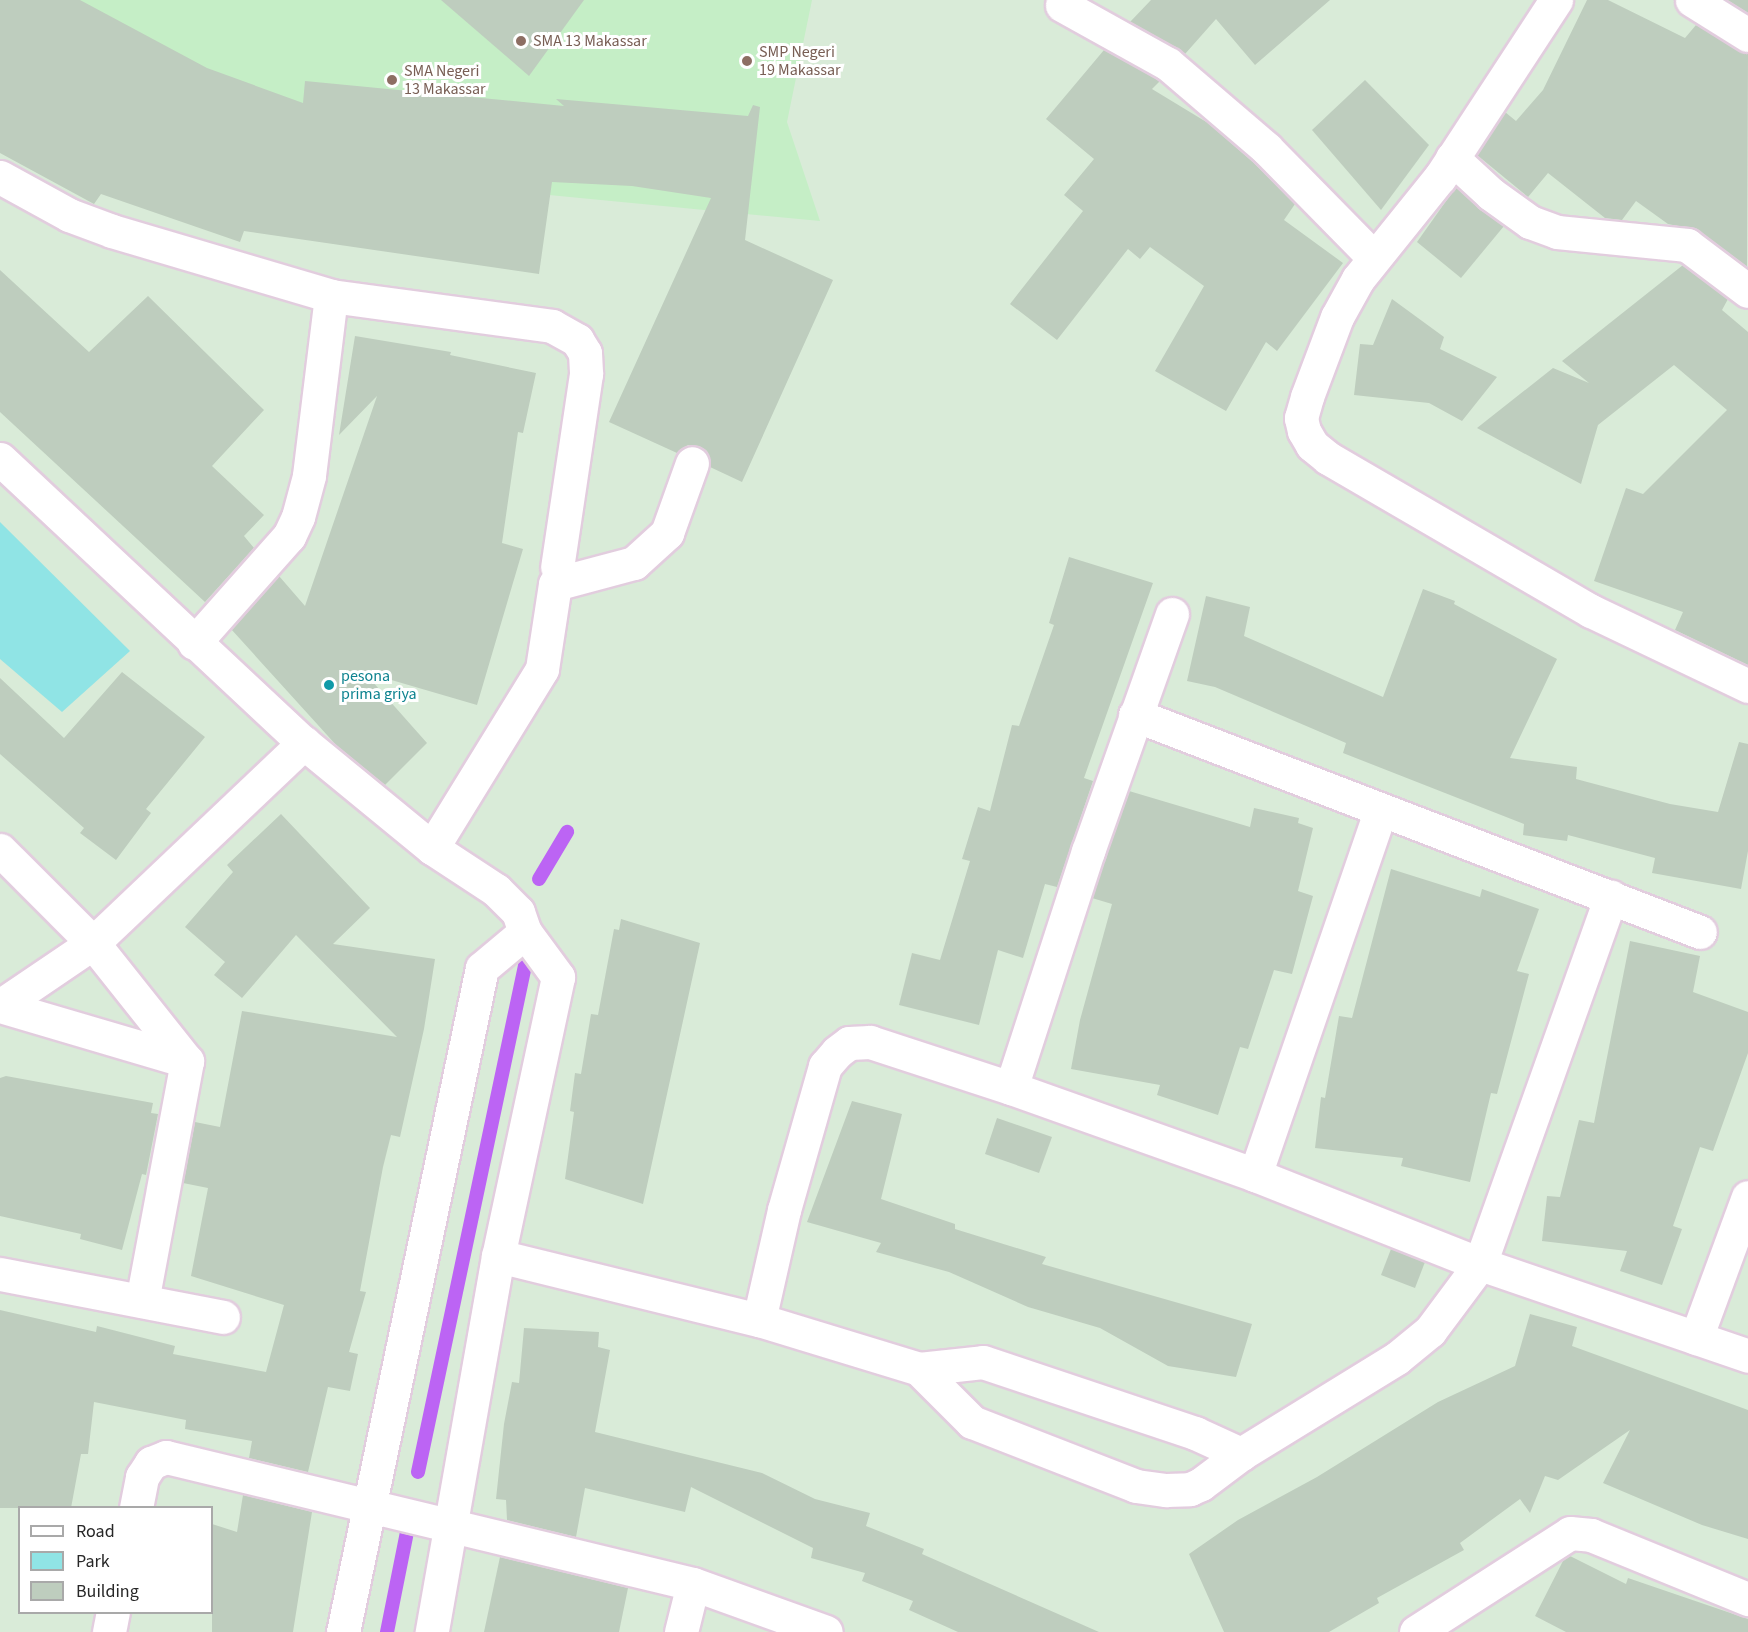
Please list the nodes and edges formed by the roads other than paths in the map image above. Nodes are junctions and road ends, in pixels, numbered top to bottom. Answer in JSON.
{"nodes":[{"id":1,"x":1556,"y":0,"type":"edge"},
{"id":2,"x":1692,"y":0,"type":"edge"},
{"id":3,"x":1074,"y":2,"type":"edge"},
{"id":4,"x":1134,"y":23,"type":"dead end"},
{"id":5,"x":1748,"y":35,"type":"edge"},
{"id":6,"x":1452,"y":158,"type":"junction"},
{"id":7,"x":0,"y":177,"type":"edge"},
{"id":8,"x":1373,"y":257,"type":"junction"},
{"id":9,"x":1748,"y":291,"type":"edge"},
{"id":10,"x":331,"y":296,"type":"junction"},
{"id":11,"x":0,"y":459,"type":"edge"},
{"id":12,"x":692,"y":463,"type":"dead end"},
{"id":13,"x":557,"y":567,"type":"dead end"},
{"id":14,"x":1172,"y":614,"type":"dead end"},
{"id":15,"x":194,"y":643,"type":"junction"},
{"id":16,"x":1748,"y":686,"type":"edge"},
{"id":17,"x":1135,"y":715,"type":"junction"},
{"id":18,"x":304,"y":743,"type":"junction"},
{"id":19,"x":1381,"y":810,"type":"junction"},
{"id":20,"x":432,"y":848,"type":"junction"},
{"id":21,"x":0,"y":850,"type":"edge"},
{"id":22,"x":1611,"y":897,"type":"junction"},
{"id":23,"x":525,"y":932,"type":"junction"},
{"id":24,"x":1700,"y":932,"type":"dead end"},
{"id":25,"x":93,"y":943,"type":"junction"},
{"id":26,"x":0,"y":1006,"type":"edge"},
{"id":27,"x":187,"y":1061,"type":"junction"},
{"id":28,"x":1011,"y":1088,"type":"junction"},
{"id":29,"x":1255,"y":1175,"type":"junction"},
{"id":30,"x":1748,"y":1197,"type":"edge"},
{"id":31,"x":498,"y":1256,"type":"junction"},
{"id":32,"x":1480,"y":1264,"type":"junction"},
{"id":33,"x":0,"y":1274,"type":"edge"},
{"id":34,"x":142,"y":1301,"type":"junction"},
{"id":35,"x":223,"y":1317,"type":"dead end"},
{"id":36,"x":759,"y":1320,"type":"junction"},
{"id":37,"x":1696,"y":1338,"type":"junction"},
{"id":38,"x":1748,"y":1356,"type":"edge"},
{"id":39,"x":919,"y":1369,"type":"junction"},
{"id":40,"x":1241,"y":1454,"type":"junction"},
{"id":41,"x":367,"y":1505,"type":"junction"},
{"id":42,"x":136,"y":1506,"type":"edge"},
{"id":43,"x":452,"y":1526,"type":"junction"},
{"id":44,"x":693,"y":1584,"type":"junction"},
{"id":45,"x":1748,"y":1599,"type":"edge"},
{"id":46,"x":113,"y":1614,"type":"edge"},
{"id":47,"x":109,"y":1632,"type":"edge"},
{"id":48,"x":343,"y":1632,"type":"edge"},
{"id":49,"x":432,"y":1632,"type":"edge"},
{"id":50,"x":681,"y":1632,"type":"edge"},
{"id":51,"x":826,"y":1632,"type":"edge"},
{"id":52,"x":1416,"y":1632,"type":"edge"}],
"edges":[{"from":1,"to":6,"type":"street"},
{"from":2,"to":5,"type":"street"},
{"from":3,"to":4,"type":"street"},
{"from":3,"to":8,"type":"street"},
{"from":6,"to":8,"type":"street"},
{"from":6,"to":9,"type":"street"},
{"from":7,"to":10,"type":"street"},
{"from":8,"to":16,"type":"street"},
{"from":10,"to":13,"type":"street"},
{"from":10,"to":15,"type":"street"},
{"from":11,"to":15,"type":"street"},
{"from":12,"to":20,"type":"street"},
{"from":14,"to":17,"type":"street"},
{"from":15,"to":18,"type":"street"},
{"from":17,"to":19,"type":"street"},
{"from":17,"to":28,"type":"street"},
{"from":18,"to":20,"type":"street"},
{"from":18,"to":25,"type":"street"},
{"from":19,"to":22,"type":"street"},
{"from":19,"to":29,"type":"street"},
{"from":20,"to":23,"type":"street"},
{"from":21,"to":25,"type":"street"},
{"from":22,"to":24,"type":"street"},
{"from":22,"to":32,"type":"street"},
{"from":23,"to":31,"type":"street"},
{"from":23,"to":41,"type":"street"},
{"from":25,"to":26,"type":"street"},
{"from":25,"to":27,"type":"street"},
{"from":26,"to":27,"type":"street"},
{"from":27,"to":34,"type":"street"},
{"from":28,"to":29,"type":"street"},
{"from":28,"to":36,"type":"street"},
{"from":29,"to":32,"type":"street"},
{"from":30,"to":37,"type":"street"},
{"from":31,"to":36,"type":"street"},
{"from":31,"to":43,"type":"street"},
{"from":32,"to":37,"type":"street"},
{"from":32,"to":40,"type":"street"},
{"from":33,"to":34,"type":"street"},
{"from":34,"to":35,"type":"street"},
{"from":36,"to":39,"type":"street"},
{"from":37,"to":38,"type":"street"},
{"from":39,"to":40,"type":"street"},
{"from":39,"to":40,"type":"street"},
{"from":41,"to":42,"type":"street"},
{"from":41,"to":43,"type":"street"},
{"from":41,"to":48,"type":"street"},
{"from":43,"to":44,"type":"street"},
{"from":43,"to":49,"type":"street"},
{"from":44,"to":50,"type":"street"},
{"from":44,"to":51,"type":"street"},
{"from":45,"to":52,"type":"street"},
{"from":46,"to":47,"type":"street"}]}
